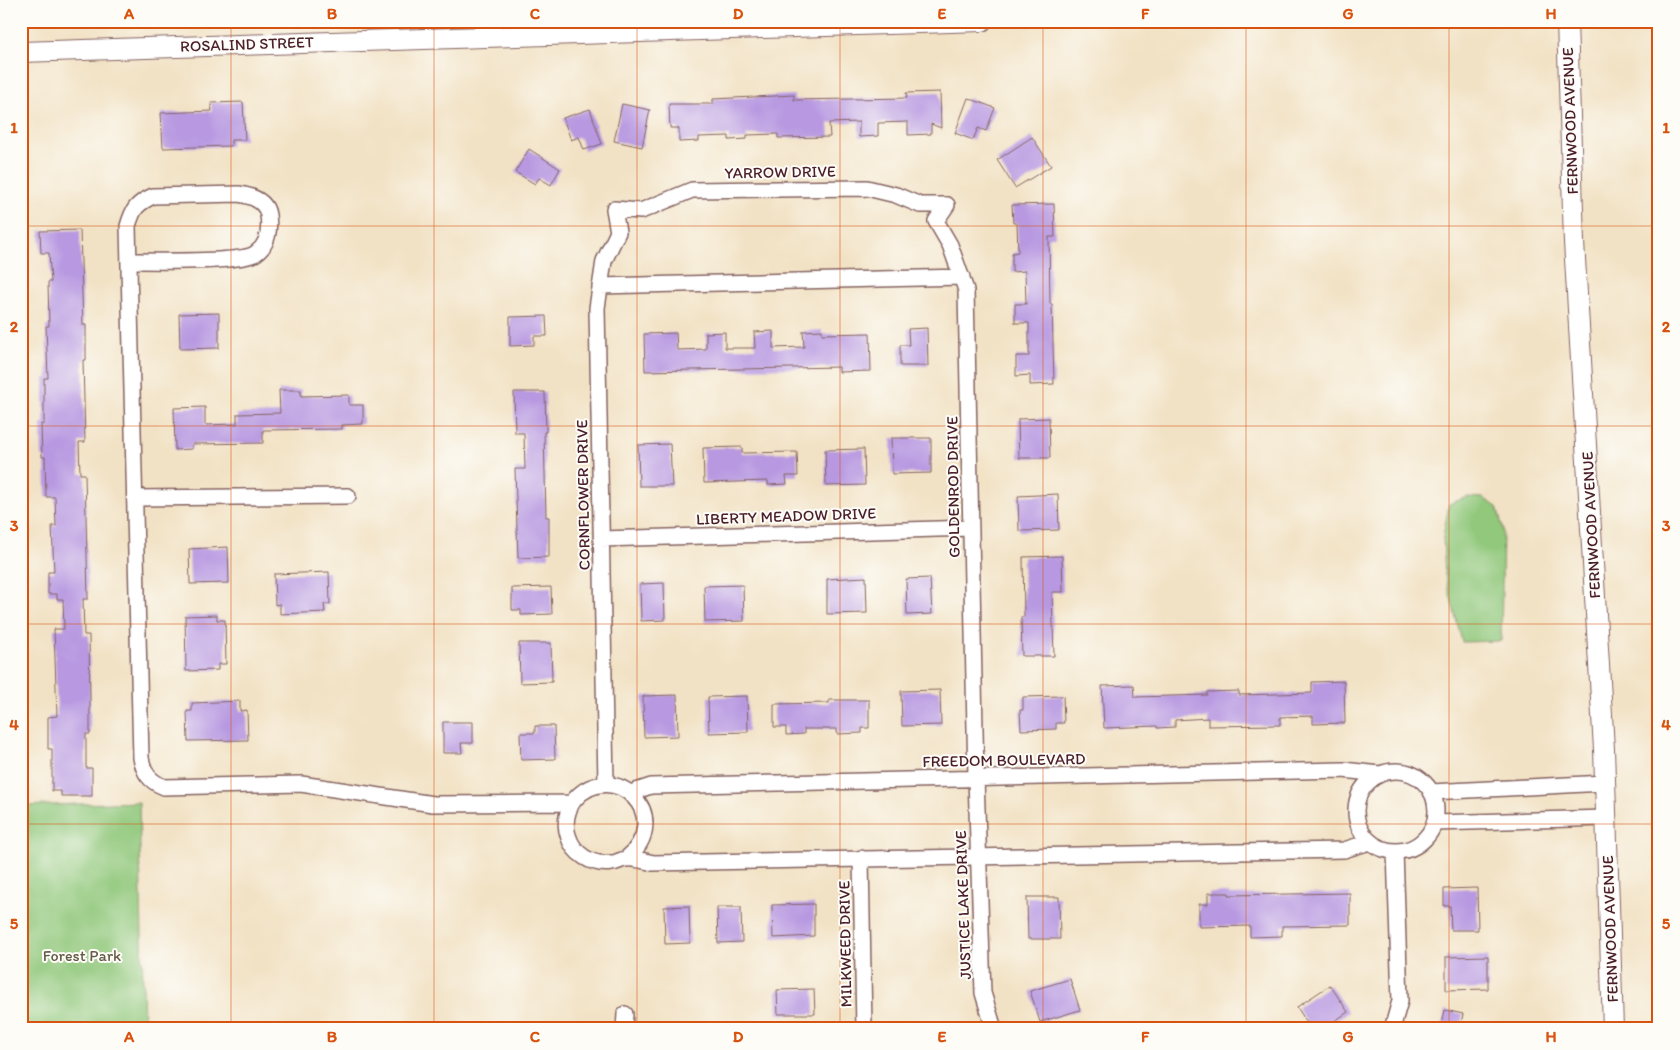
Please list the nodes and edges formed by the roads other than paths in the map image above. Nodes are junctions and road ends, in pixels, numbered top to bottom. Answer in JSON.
{"nodes":[{"id":1,"x":982,"y":21,"type":"edge"},
{"id":2,"x":1567,"y":21,"type":"edge"},
{"id":3,"x":21,"y":52,"type":"edge"},
{"id":4,"x":947,"y":205,"type":"joint"},
{"id":5,"x":614,"y":209,"type":"joint"},
{"id":6,"x":130,"y":261,"type":"junction"},
{"id":7,"x":962,"y":277,"type":"junction"},
{"id":8,"x":600,"y":286,"type":"junction"},
{"id":9,"x":348,"y":496,"type":"dead end"},
{"id":10,"x":136,"y":498,"type":"junction"},
{"id":11,"x":971,"y":528,"type":"junction"},
{"id":12,"x":601,"y":538,"type":"junction"},
{"id":13,"x":1380,"y":774,"type":"junction"},
{"id":14,"x":976,"y":778,"type":"junction"},
{"id":15,"x":1605,"y":783,"type":"junction"},
{"id":16,"x":606,"y":784,"type":"junction"},
{"id":17,"x":1431,"y":792,"type":"junction"},
{"id":18,"x":630,"y":793,"type":"junction"},
{"id":19,"x":572,"y":803,"type":"junction"},
{"id":20,"x":1606,"y":818,"type":"junction"},
{"id":21,"x":1435,"y":823,"type":"junction"},
{"id":22,"x":1370,"y":842,"type":"junction"},
{"id":23,"x":1395,"y":851,"type":"junction"},
{"id":24,"x":979,"y":856,"type":"junction"},
{"id":25,"x":861,"y":858,"type":"junction"},
{"id":26,"x":626,"y":859,"type":"junction"},
{"id":27,"x":864,"y":1029,"type":"edge"},
{"id":28,"x":994,"y":1029,"type":"edge"},
{"id":29,"x":1392,"y":1029,"type":"edge"},
{"id":30,"x":1613,"y":1029,"type":"edge"}],
"edges":[{"from":1,"to":3,"type":"street","name":"ROSALIND STREET"},
{"from":2,"to":15,"type":"street","name":"FERNWOOD AVENUE"},
{"from":4,"to":5,"type":"street","name":"YARROW DRIVE"},
{"from":4,"to":7,"type":"street","name":"GOLDENROD DRIVE"},
{"from":5,"to":8,"type":"street","name":"CORNFLOWER DRIVE"},
{"from":6,"to":6,"type":"street"},
{"from":6,"to":10,"type":"street"},
{"from":7,"to":8,"type":"street"},
{"from":7,"to":11,"type":"street","name":"GOLDENROD DRIVE"},
{"from":8,"to":12,"type":"street","name":"CORNFLOWER DRIVE"},
{"from":9,"to":10,"type":"street"},
{"from":10,"to":19,"type":"street"},
{"from":11,"to":12,"type":"street","name":"LIBERTY MEADOW DRIVE"},
{"from":11,"to":14,"type":"street","name":"GOLDENROD DRIVE"},
{"from":12,"to":16,"type":"street","name":"CORNFLOWER DRIVE"},
{"from":13,"to":14,"type":"street","name":"FREEDOM BOULEVARD"},
{"from":13,"to":17,"type":"street"},
{"from":13,"to":22,"type":"street"},
{"from":14,"to":18,"type":"street","name":"FREEDOM BOULEVARD"},
{"from":14,"to":24,"type":"street","name":"JUSTICE LAKE DRIVE"},
{"from":15,"to":17,"type":"street"},
{"from":15,"to":20,"type":"street","name":"FERNWOOD AVENUE"},
{"from":16,"to":18,"type":"street"},
{"from":16,"to":19,"type":"street"},
{"from":17,"to":21,"type":"street"},
{"from":18,"to":26,"type":"street"},
{"from":19,"to":26,"type":"street"},
{"from":20,"to":21,"type":"street"},
{"from":20,"to":30,"type":"street","name":"FERNWOOD AVENUE"},
{"from":21,"to":23,"type":"street"},
{"from":22,"to":23,"type":"street"},
{"from":22,"to":24,"type":"street"},
{"from":23,"to":29,"type":"street"},
{"from":24,"to":25,"type":"street"},
{"from":24,"to":28,"type":"street","name":"JUSTICE LAKE DRIVE"},
{"from":25,"to":26,"type":"street"},
{"from":25,"to":27,"type":"street","name":"MILKWEED DRIVE"}]}
